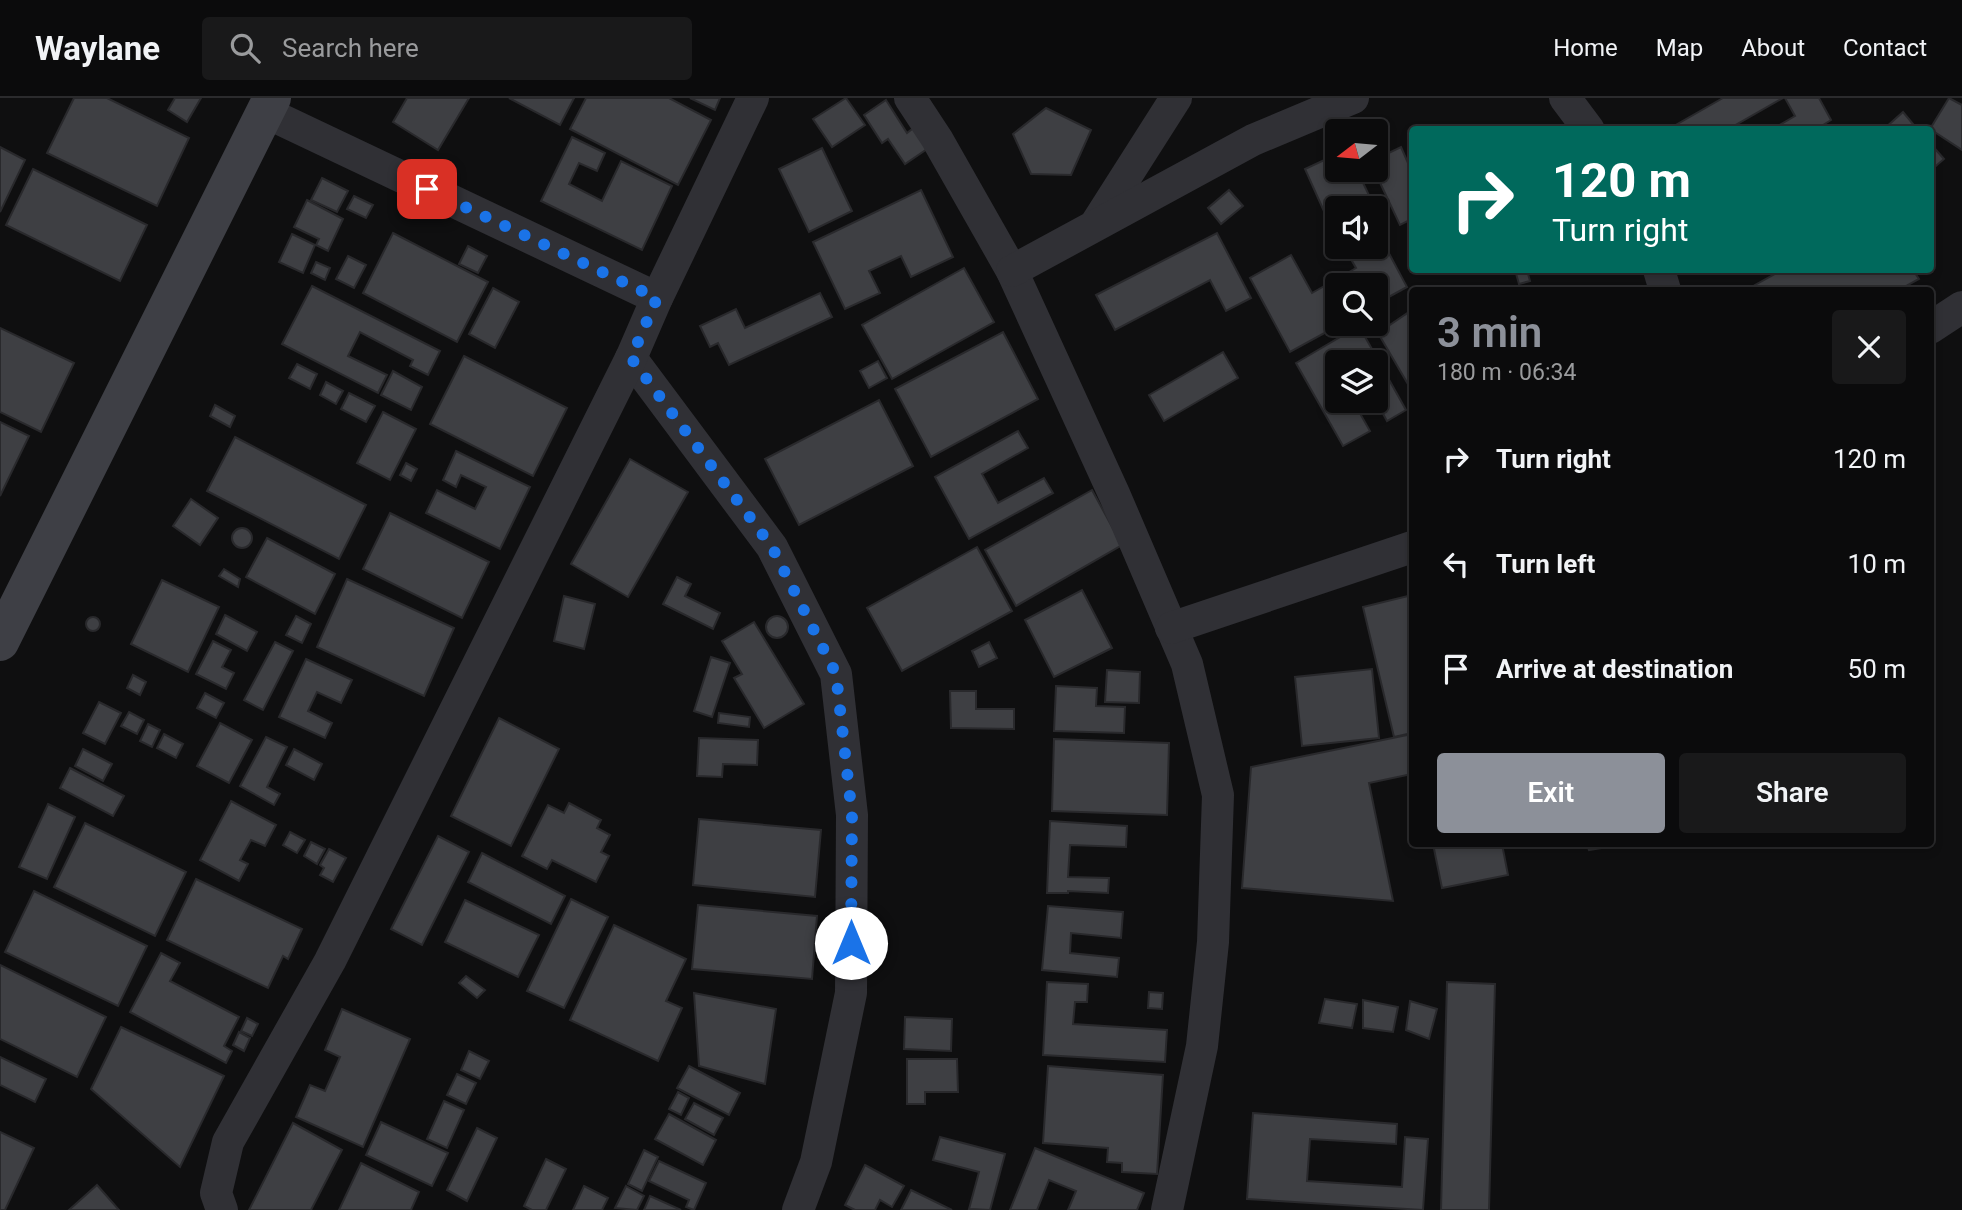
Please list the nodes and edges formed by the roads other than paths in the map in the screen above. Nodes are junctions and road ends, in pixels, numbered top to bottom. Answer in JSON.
{"nodes":[{"id":1,"x":753,"y":98,"type":"edge"},
{"id":2,"x":911,"y":98,"type":"edge"},
{"id":3,"x":1176,"y":98,"type":"edge"},
{"id":4,"x":1353,"y":98,"type":"edge"},
{"id":5,"x":1565,"y":98,"type":"edge"},
{"id":6,"x":269,"y":105,"type":"edge"},
{"id":7,"x":1586,"y":126,"type":"edge"},
{"id":8,"x":1095,"y":226,"type":"junction"},
{"id":9,"x":1012,"y":271,"type":"junction"},
{"id":10,"x":657,"y":298,"type":"junction"},
{"id":11,"x":1962,"y":307,"type":"edge"},
{"id":12,"x":1934,"y":325,"type":"edge"},
{"id":13,"x":631,"y":358,"type":"junction"},
{"id":14,"x":1409,"y":549,"type":"edge"},
{"id":15,"x":1171,"y":628,"type":"junction"},
{"id":16,"x":0,"y":642,"type":"edge"},
{"id":17,"x":222,"y":1210,"type":"edge"},
{"id":18,"x":798,"y":1210,"type":"edge"},
{"id":19,"x":1167,"y":1210,"type":"edge"}],
"edges":[{"from":1,"to":10,"type":"street"},
{"from":2,"to":9,"type":"street"},
{"from":3,"to":8,"type":"street"},
{"from":4,"to":8,"type":"street"},
{"from":5,"to":7,"type":"street"},
{"from":6,"to":10,"type":"street"},
{"from":6,"to":16,"type":"main road"},
{"from":8,"to":9,"type":"street"},
{"from":9,"to":15,"type":"street"},
{"from":10,"to":13,"type":"street"},
{"from":11,"to":12,"type":"street"},
{"from":13,"to":17,"type":"street"},
{"from":13,"to":18,"type":"street"},
{"from":14,"to":15,"type":"street"},
{"from":15,"to":19,"type":"street"}]}
